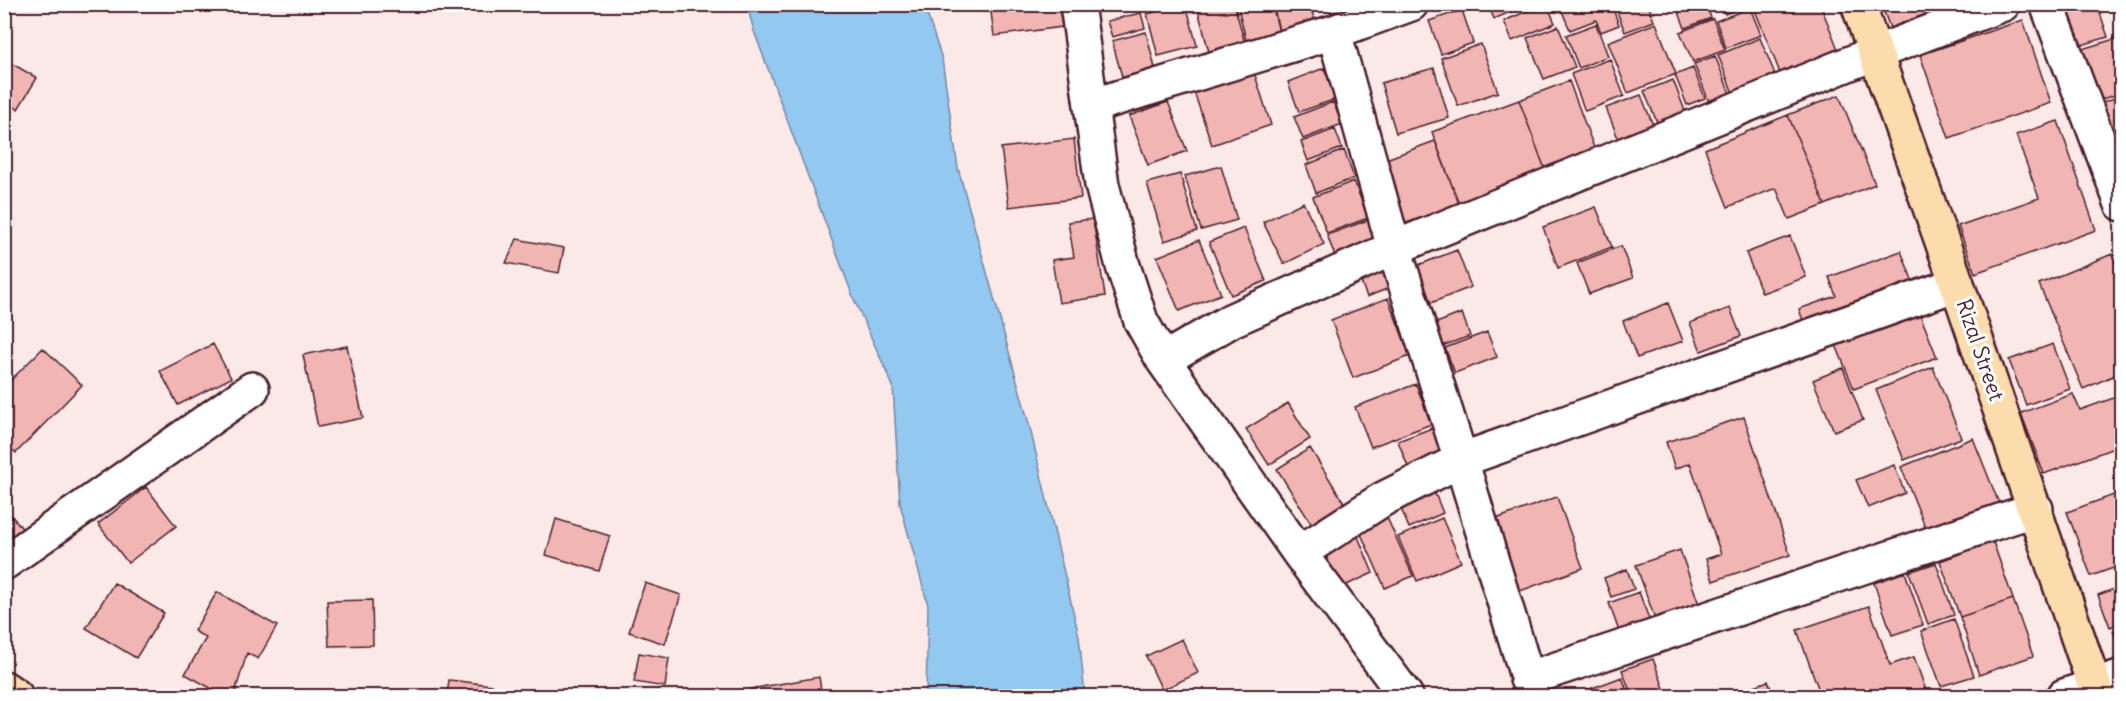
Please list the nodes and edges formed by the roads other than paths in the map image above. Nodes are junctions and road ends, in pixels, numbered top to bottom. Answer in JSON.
{"nodes":[{"id":1,"x":1077,"y":4,"type":"edge"},
{"id":2,"x":1412,"y":4,"type":"edge"},
{"id":3,"x":1858,"y":4,"type":"edge"},
{"id":4,"x":2003,"y":4,"type":"edge"},
{"id":5,"x":2047,"y":4,"type":"edge"},
{"id":6,"x":1334,"y":33,"type":"junction"},
{"id":7,"x":1875,"y":53,"type":"junction"},
{"id":8,"x":1091,"y":106,"type":"junction"},
{"id":9,"x":2121,"y":204,"type":"edge"},
{"id":10,"x":1394,"y":248,"type":"junction"},
{"id":11,"x":1957,"y":284,"type":"junction"},
{"id":12,"x":1163,"y":360,"type":"junction"},
{"id":13,"x":252,"y":389,"type":"dead end"},
{"id":14,"x":1461,"y":459,"type":"junction"},
{"id":15,"x":2036,"y":509,"type":"junction"},
{"id":16,"x":1299,"y":553,"type":"junction"},
{"id":17,"x":4,"y":563,"type":"edge"},
{"id":18,"x":2105,"y":686,"type":"edge"},
{"id":19,"x":4,"y":688,"type":"edge"},
{"id":20,"x":1530,"y":688,"type":"edge"},
{"id":21,"x":16,"y":696,"type":"edge"},
{"id":22,"x":1406,"y":696,"type":"edge"},
{"id":23,"x":2064,"y":696,"type":"edge"}],
"edges":[{"from":1,"to":8,"type":"street"},
{"from":2,"to":6,"type":"street"},
{"from":3,"to":7,"type":"main road","name":"Rizal Street"},
{"from":4,"to":7,"type":"street"},
{"from":5,"to":9,"type":"street"},
{"from":6,"to":8,"type":"street"},
{"from":6,"to":10,"type":"street"},
{"from":7,"to":10,"type":"street"},
{"from":7,"to":11,"type":"main road","name":"Rizal Street"},
{"from":8,"to":12,"type":"street"},
{"from":10,"to":12,"type":"street"},
{"from":10,"to":14,"type":"street"},
{"from":11,"to":14,"type":"street"},
{"from":11,"to":15,"type":"main road","name":"Rizal Street"},
{"from":12,"to":16,"type":"street"},
{"from":13,"to":17,"type":"street"},
{"from":14,"to":16,"type":"street"},
{"from":14,"to":20,"type":"street"},
{"from":15,"to":18,"type":"main road","name":"Rizal Street"},
{"from":15,"to":20,"type":"street"},
{"from":16,"to":22,"type":"street"},
{"from":18,"to":23,"type":"street"},
{"from":19,"to":21,"type":"main road"}]}
